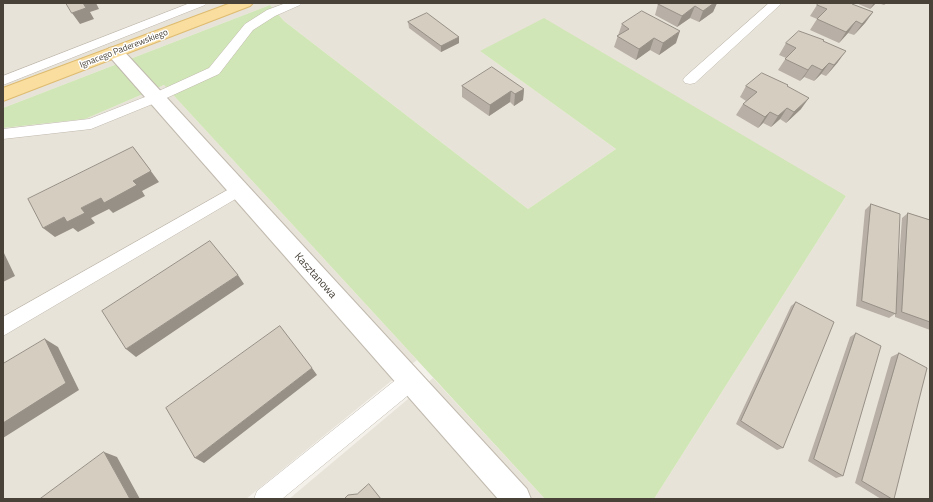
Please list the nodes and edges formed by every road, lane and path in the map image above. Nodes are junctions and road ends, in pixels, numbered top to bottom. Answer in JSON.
{"nodes":[{"id":1,"x":201,"y":3,"type":"edge"},
{"id":2,"x":245,"y":3,"type":"edge"},
{"id":3,"x":296,"y":3,"type":"edge"},
{"id":4,"x":776,"y":3,"type":"edge"},
{"id":5,"x":115,"y":52,"type":"junction"},
{"id":6,"x":690,"y":80,"type":"dead end"},
{"id":7,"x":3,"y":81,"type":"edge"},
{"id":8,"x":3,"y":95,"type":"edge"},
{"id":9,"x":155,"y":98,"type":"junction"},
{"id":10,"x":3,"y":134,"type":"edge"},
{"id":11,"x":238,"y":190,"type":"junction"},
{"id":12,"x":3,"y":326,"type":"edge"},
{"id":13,"x":410,"y":380,"type":"junction"},
{"id":14,"x":265,"y":499,"type":"edge"},
{"id":15,"x":517,"y":499,"type":"edge"}],
"edges":[{"from":1,"to":7,"type":"lane"},
{"from":2,"to":5,"type":"main road","name":"Ignacego Paderewskiego"},
{"from":3,"to":9,"type":"lane"},
{"from":4,"to":6,"type":"lane"},
{"from":5,"to":8,"type":"main road","name":"Ignacego Paderewskiego"},
{"from":5,"to":9,"type":"street","name":"Kasztanowa"},
{"from":9,"to":10,"type":"lane"},
{"from":9,"to":11,"type":"street","name":"Kasztanowa"},
{"from":11,"to":12,"type":"lane"},
{"from":11,"to":13,"type":"street","name":"Kasztanowa"},
{"from":13,"to":14,"type":"lane"},
{"from":13,"to":15,"type":"street","name":"Kasztanowa"}]}
